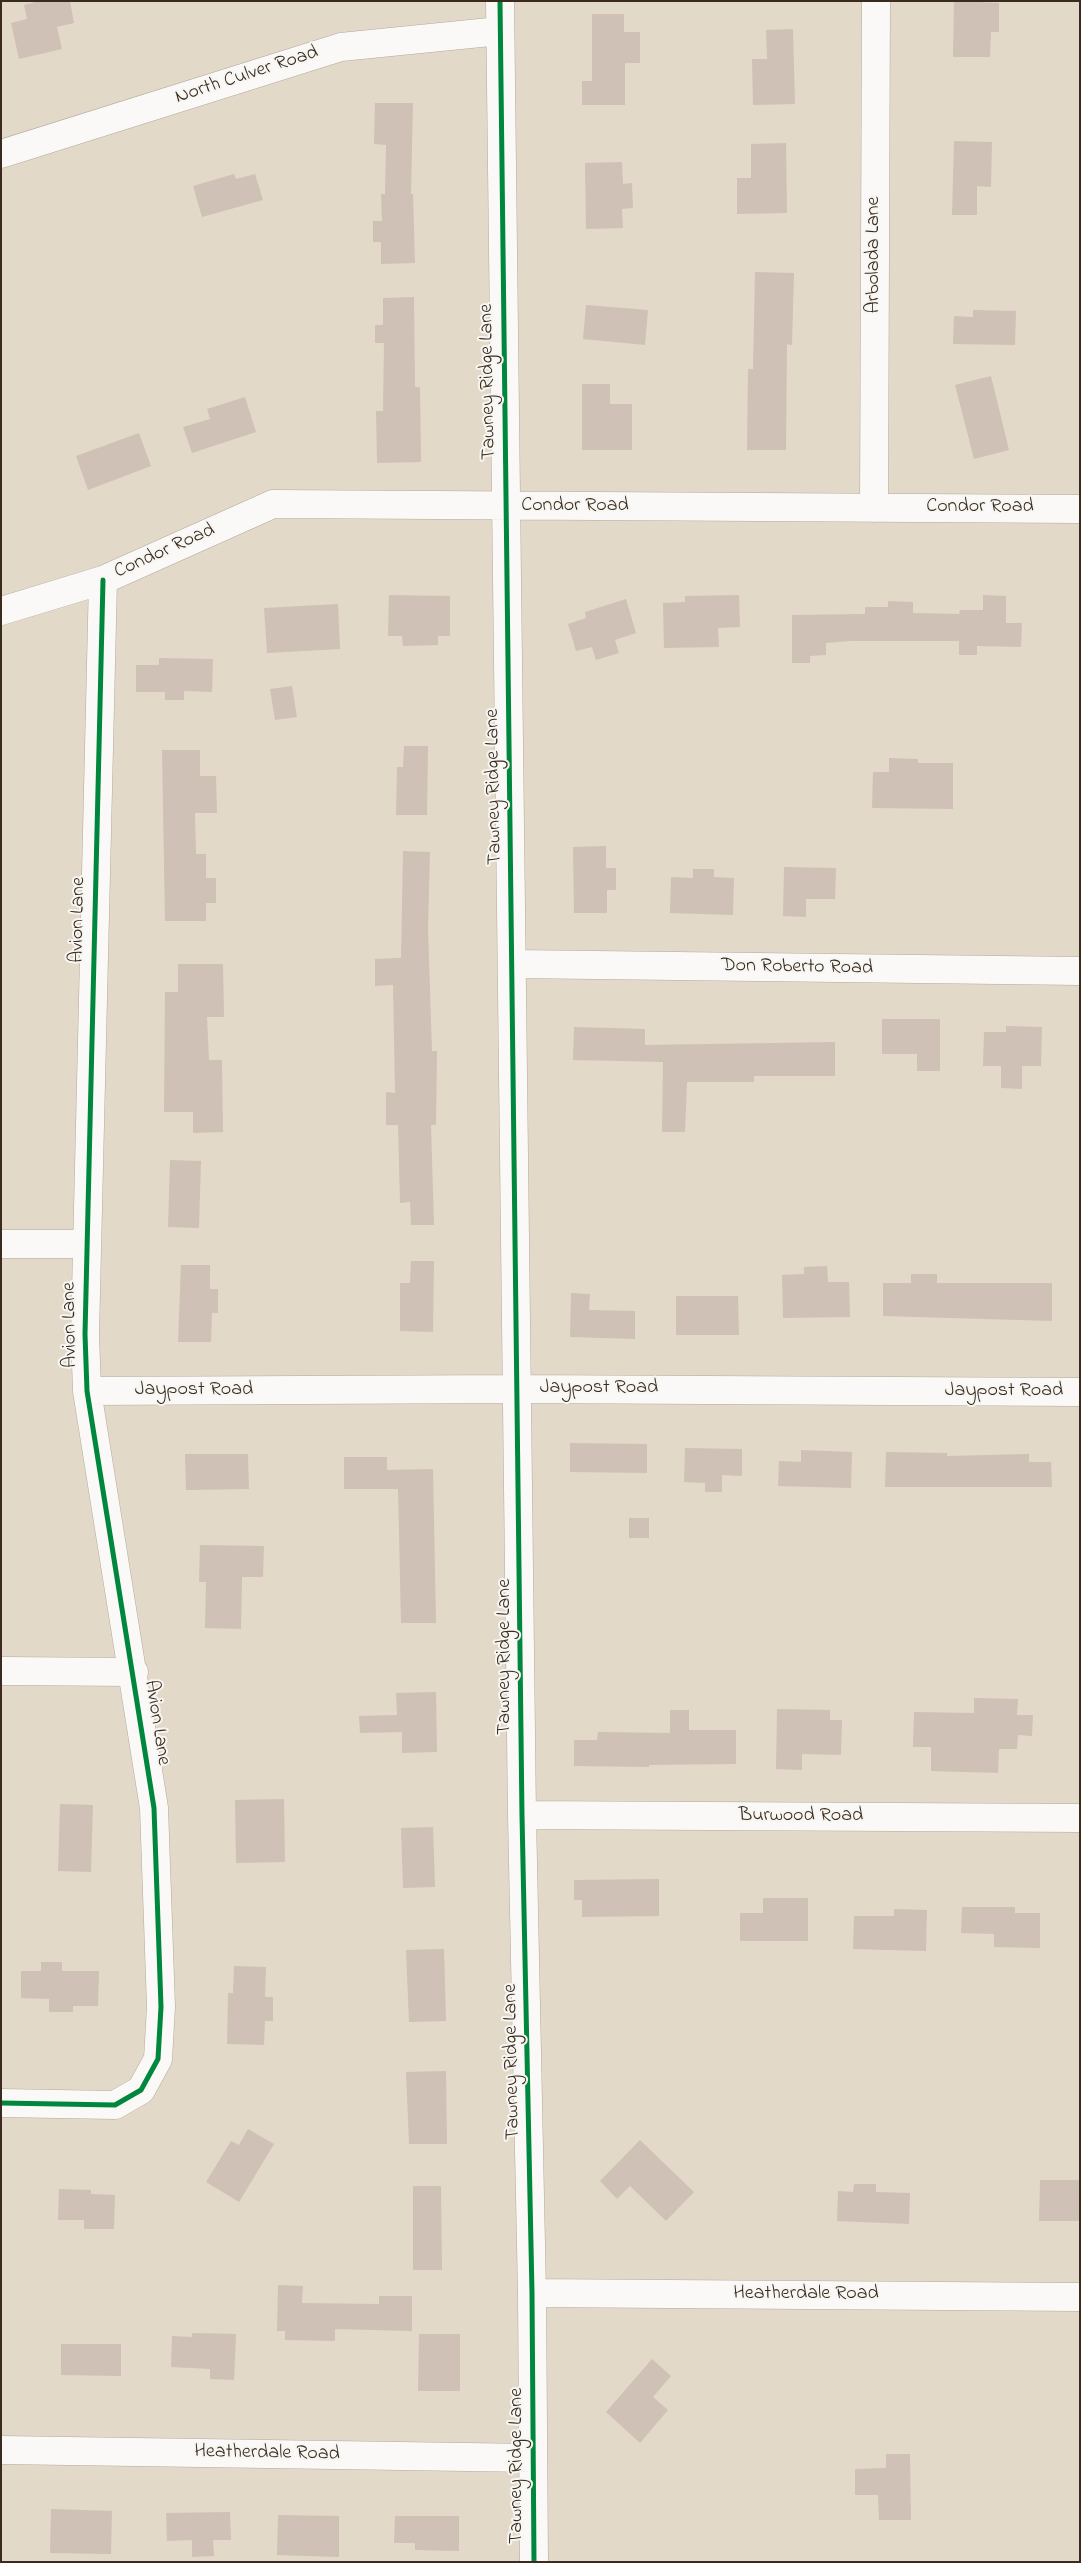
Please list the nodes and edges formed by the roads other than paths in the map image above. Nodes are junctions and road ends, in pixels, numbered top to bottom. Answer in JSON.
{"nodes":[{"id":1,"x":500,"y":1,"type":"edge"},
{"id":2,"x":876,"y":1,"type":"edge"},
{"id":3,"x":500,"y":31,"type":"junction"},
{"id":4,"x":1,"y":154,"type":"edge"},
{"id":5,"x":505,"y":507,"type":"junction"},
{"id":6,"x":874,"y":508,"type":"junction"},
{"id":7,"x":1080,"y":509,"type":"edge"},
{"id":8,"x":103,"y":580,"type":"junction"},
{"id":9,"x":1,"y":611,"type":"edge"},
{"id":10,"x":514,"y":964,"type":"junction"},
{"id":11,"x":1080,"y":972,"type":"edge"},
{"id":12,"x":1,"y":1244,"type":"edge"},
{"id":13,"x":86,"y":1244,"type":"junction"},
{"id":14,"x":519,"y":1389,"type":"junction"},
{"id":15,"x":87,"y":1391,"type":"junction"},
{"id":16,"x":1080,"y":1392,"type":"edge"},
{"id":17,"x":1,"y":1671,"type":"edge"},
{"id":18,"x":134,"y":1672,"type":"junction"},
{"id":19,"x":522,"y":1815,"type":"junction"},
{"id":20,"x":1080,"y":1818,"type":"edge"},
{"id":21,"x":1,"y":2103,"type":"edge"},
{"id":22,"x":532,"y":2293,"type":"junction"},
{"id":23,"x":1080,"y":2297,"type":"edge"},
{"id":24,"x":1,"y":2450,"type":"edge"},
{"id":25,"x":533,"y":2458,"type":"junction"},
{"id":26,"x":534,"y":2562,"type":"edge"}],
"edges":[{"from":1,"to":3,"type":"street","name":"Tawney Ridge Lane"},
{"from":2,"to":6,"type":"street","name":"Arbolada Lane"},
{"from":3,"to":4,"type":"street","name":"North Culver Road"},
{"from":3,"to":5,"type":"street","name":"Tawney Ridge Lane"},
{"from":5,"to":6,"type":"street","name":"Condor Road"},
{"from":5,"to":8,"type":"street","name":"Condor Road"},
{"from":5,"to":10,"type":"street","name":"Tawney Ridge Lane"},
{"from":6,"to":7,"type":"street","name":"Condor Road"},
{"from":8,"to":9,"type":"street","name":"Condor Road"},
{"from":8,"to":13,"type":"street","name":"Avion Lane"},
{"from":10,"to":11,"type":"street","name":"Don Roberto Road"},
{"from":10,"to":14,"type":"street","name":"Tawney Ridge Lane"},
{"from":12,"to":13,"type":"street"},
{"from":13,"to":15,"type":"street","name":"Avion Lane"},
{"from":14,"to":15,"type":"street","name":"Jaypost Road"},
{"from":14,"to":16,"type":"street","name":"Jaypost Road"},
{"from":14,"to":19,"type":"street","name":"Tawney Ridge Lane"},
{"from":15,"to":18,"type":"street","name":"Avion Lane"},
{"from":17,"to":18,"type":"street"},
{"from":18,"to":21,"type":"street","name":"Avion Lane"},
{"from":19,"to":20,"type":"street","name":"Burwood Road"},
{"from":19,"to":22,"type":"street","name":"Tawney Ridge Lane"},
{"from":22,"to":23,"type":"street","name":"Heatherdale Road"},
{"from":22,"to":25,"type":"street","name":"Tawney Ridge Lane"},
{"from":24,"to":25,"type":"street","name":"Heatherdale Road"},
{"from":25,"to":26,"type":"street","name":"Tawney Ridge Lane"}]}
